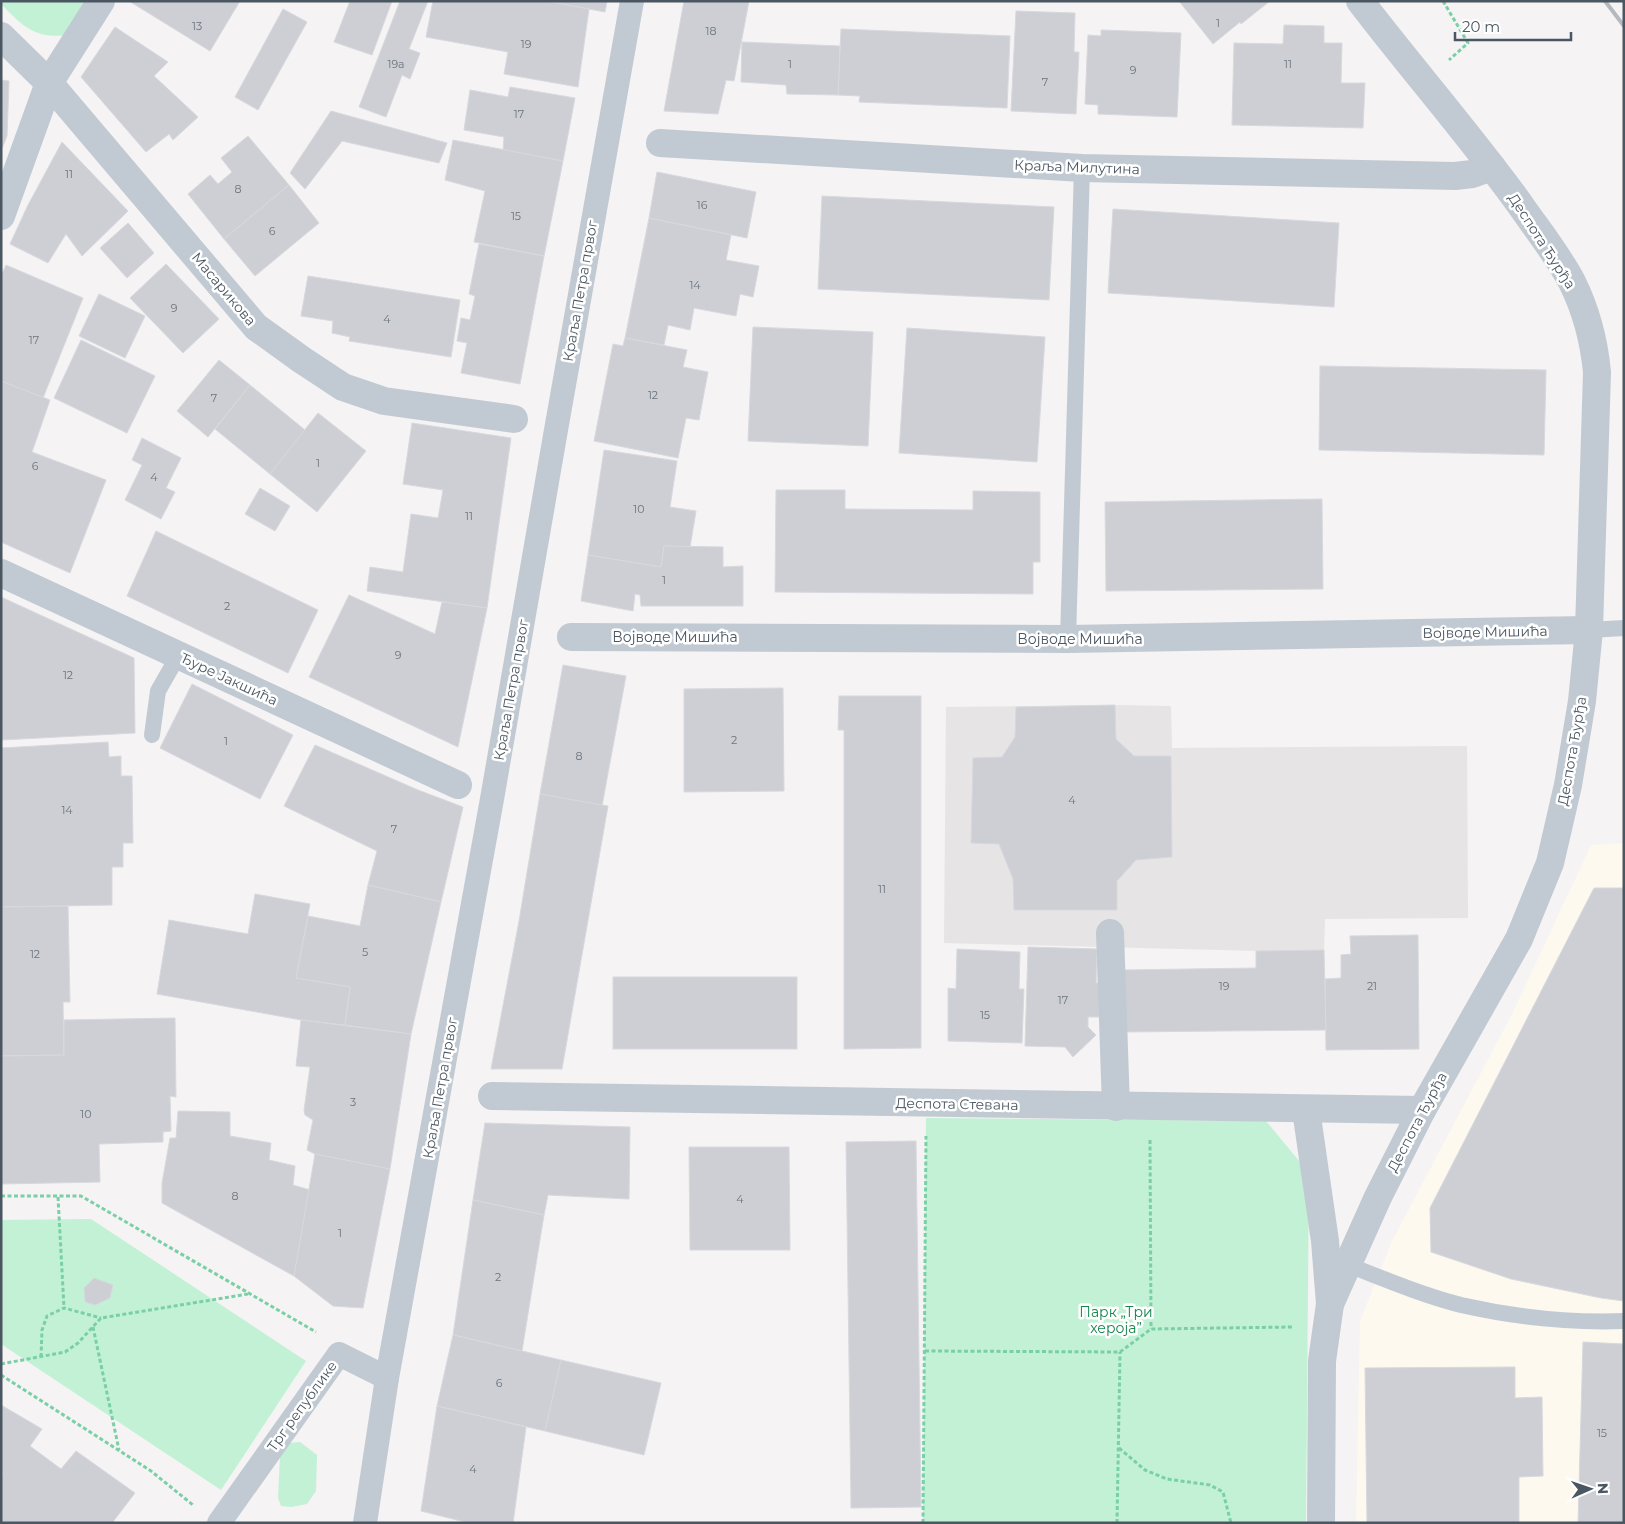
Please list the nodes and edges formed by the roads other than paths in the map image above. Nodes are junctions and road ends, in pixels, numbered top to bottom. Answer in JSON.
{"nodes":[{"id":1,"x":102,"y":1,"type":"edge"},
{"id":2,"x":632,"y":1,"type":"edge"},
{"id":3,"x":1360,"y":1,"type":"edge"},
{"id":4,"x":1,"y":36,"type":"edge"},
{"id":5,"x":49,"y":83,"type":"junction"},
{"id":6,"x":660,"y":143,"type":"dead end"},
{"id":7,"x":1492,"y":167,"type":"junction"},
{"id":8,"x":1082,"y":168,"type":"junction"},
{"id":9,"x":1,"y":216,"type":"edge"},
{"id":10,"x":514,"y":420,"type":"dead end"},
{"id":11,"x":1,"y":572,"type":"edge"},
{"id":12,"x":1624,"y":628,"type":"edge"},
{"id":13,"x":1589,"y":630,"type":"junction"},
{"id":14,"x":571,"y":637,"type":"dead end"},
{"id":15,"x":1068,"y":639,"type":"junction"},
{"id":16,"x":178,"y":656,"type":"junction"},
{"id":17,"x":152,"y":735,"type":"dead end"},
{"id":18,"x":458,"y":785,"type":"dead end"},
{"id":19,"x":1110,"y":933,"type":"dead end"},
{"id":20,"x":492,"y":1096,"type":"dead end"},
{"id":21,"x":1116,"y":1107,"type":"junction"},
{"id":22,"x":1306,"y":1110,"type":"junction"},
{"id":23,"x":1422,"y":1110,"type":"junction"},
{"id":24,"x":1346,"y":1264,"type":"junction"},
{"id":25,"x":1330,"y":1304,"type":"junction"},
{"id":26,"x":1624,"y":1321,"type":"edge"},
{"id":27,"x":387,"y":1378,"type":"junction"},
{"id":28,"x":219,"y":1523,"type":"edge"},
{"id":29,"x":364,"y":1523,"type":"edge"},
{"id":30,"x":1321,"y":1523,"type":"edge"}],
"edges":[{"from":1,"to":5,"type":"street"},
{"from":2,"to":27,"type":"street","name":"Краља Петра првог"},
{"from":3,"to":7,"type":"street","name":"Деспота Ђурђа"},
{"from":4,"to":5,"type":"street","name":"Масарикова"},
{"from":5,"to":9,"type":"street"},
{"from":5,"to":10,"type":"street","name":"Масарикова"},
{"from":6,"to":8,"type":"street","name":"Краља Милутина"},
{"from":7,"to":8,"type":"street","name":"Краља Милутина"},
{"from":7,"to":13,"type":"street","name":"Деспота Ђурђа"},
{"from":8,"to":15,"type":"lane"},
{"from":11,"to":16,"type":"street","name":"Ђуре Јакшића"},
{"from":12,"to":13,"type":"lane"},
{"from":13,"to":15,"type":"street","name":"Војводе Мишића"},
{"from":13,"to":23,"type":"street","name":"Деспота Ђурђа"},
{"from":14,"to":15,"type":"street","name":"Војводе Мишића"},
{"from":16,"to":17,"type":"lane"},
{"from":16,"to":18,"type":"street","name":"Ђуре Јакшића"},
{"from":19,"to":21,"type":"street"},
{"from":20,"to":21,"type":"street","name":"Деспота Стевана"},
{"from":21,"to":22,"type":"street","name":"Деспота Стевана"},
{"from":22,"to":23,"type":"street","name":"Деспота Стевана"},
{"from":22,"to":25,"type":"street"},
{"from":23,"to":24,"type":"street","name":"Деспота Ђурђа"},
{"from":24,"to":25,"type":"street","name":"Деспота Ђурђа"},
{"from":24,"to":26,"type":"lane"},
{"from":25,"to":30,"type":"street","name":"Деспота Ђурђа"},
{"from":27,"to":28,"type":"street","name":"Трг републике"},
{"from":27,"to":29,"type":"street"}]}
